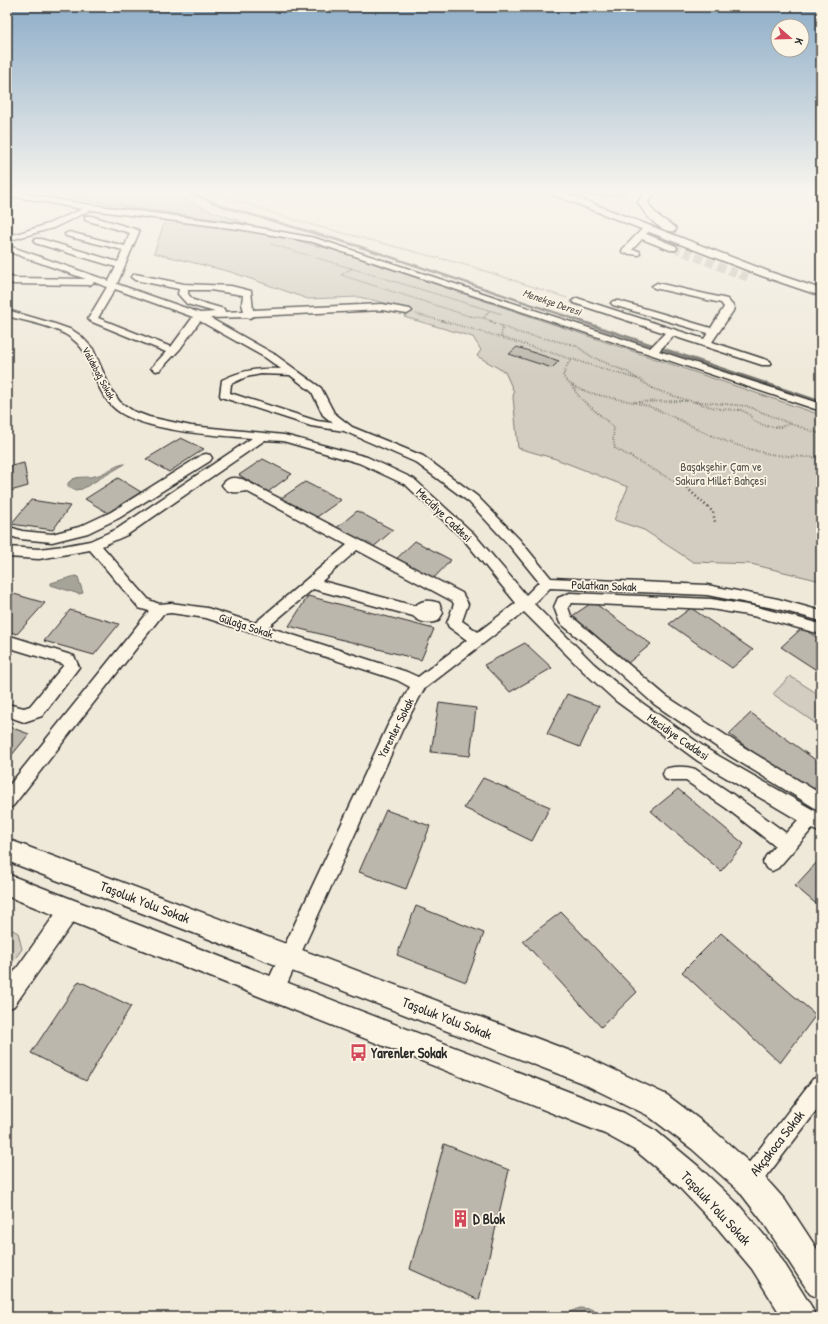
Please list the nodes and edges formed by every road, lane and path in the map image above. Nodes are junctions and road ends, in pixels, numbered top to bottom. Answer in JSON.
{"nodes":[{"id":1,"x":30,"y":253,"type":"edge"},
{"id":2,"x":77,"y":253,"type":"edge"},
{"id":3,"x":126,"y":253,"type":"edge"},
{"id":4,"x":302,"y":253,"type":"edge"},
{"id":5,"x":353,"y":253,"type":"edge"},
{"id":6,"x":412,"y":253,"type":"edge"},
{"id":7,"x":705,"y":253,"type":"edge"},
{"id":8,"x":734,"y":253,"type":"edge"},
{"id":9,"x":121,"y":266,"type":"junction"},
{"id":10,"x":352,"y":268,"type":"junction"},
{"id":11,"x":135,"y":277,"type":"dead end"},
{"id":12,"x":7,"y":279,"type":"edge"},
{"id":13,"x":108,"y":284,"type":"junction"},
{"id":14,"x":821,"y":284,"type":"edge"},
{"id":15,"x":657,"y":286,"type":"dead end"},
{"id":16,"x":184,"y":287,"type":"junction"},
{"id":17,"x":821,"y":293,"type":"edge"},
{"id":18,"x":599,"y":298,"type":"dead end"},
{"id":19,"x":577,"y":301,"type":"joint"},
{"id":20,"x":408,"y":311,"type":"joint"},
{"id":21,"x":489,"y":311,"type":"junction"},
{"id":22,"x":7,"y":313,"type":"edge"},
{"id":23,"x":503,"y":314,"type":"dead end"},
{"id":24,"x":250,"y":315,"type":"junction"},
{"id":25,"x":199,"y":316,"type":"junction"},
{"id":26,"x":222,"y":316,"type":"junction"},
{"id":27,"x":484,"y":318,"type":"junction"},
{"id":28,"x":503,"y":326,"type":"junction"},
{"id":29,"x":672,"y":331,"type":"junction"},
{"id":30,"x":713,"y":332,"type":"junction"},
{"id":31,"x":501,"y":337,"type":"junction"},
{"id":32,"x":706,"y":343,"type":"junction"},
{"id":33,"x":172,"y":351,"type":"junction"},
{"id":34,"x":652,"y":352,"type":"junction"},
{"id":35,"x":571,"y":360,"type":"junction"},
{"id":36,"x":766,"y":363,"type":"dead end"},
{"id":37,"x":156,"y":368,"type":"dead end"},
{"id":38,"x":293,"y":372,"type":"junction"},
{"id":39,"x":640,"y":380,"type":"junction"},
{"id":40,"x":572,"y":386,"type":"junction"},
{"id":41,"x":690,"y":401,"type":"junction"},
{"id":42,"x":629,"y":402,"type":"junction"},
{"id":43,"x":821,"y":408,"type":"edge"},
{"id":44,"x":791,"y":424,"type":"junction"},
{"id":45,"x":348,"y":428,"type":"junction"},
{"id":46,"x":821,"y":434,"type":"edge"},
{"id":47,"x":263,"y":436,"type":"junction"},
{"id":48,"x":206,"y":458,"type":"dead end"},
{"id":49,"x":821,"y":458,"type":"edge"},
{"id":50,"x":169,"y":480,"type":"junction"},
{"id":51,"x":247,"y":486,"type":"dead end"},
{"id":52,"x":183,"y":490,"type":"junction"},
{"id":53,"x":715,"y":522,"type":"dead end"},
{"id":54,"x":7,"y":530,"type":"edge"},
{"id":55,"x":93,"y":544,"type":"junction"},
{"id":56,"x":356,"y":544,"type":"junction"},
{"id":57,"x":7,"y":552,"type":"edge"},
{"id":58,"x":547,"y":583,"type":"junction"},
{"id":59,"x":310,"y":584,"type":"junction"},
{"id":60,"x":525,"y":604,"type":"junction"},
{"id":61,"x":159,"y":609,"type":"junction"},
{"id":62,"x":419,"y":612,"type":"dead end"},
{"id":63,"x":821,"y":616,"type":"edge"},
{"id":64,"x":257,"y":629,"type":"junction"},
{"id":65,"x":821,"y":629,"type":"edge"},
{"id":66,"x":478,"y":640,"type":"junction"},
{"id":67,"x":7,"y":641,"type":"edge"},
{"id":68,"x":419,"y":685,"type":"junction"},
{"id":69,"x":7,"y":710,"type":"edge"},
{"id":70,"x":671,"y":774,"type":"dead end"},
{"id":71,"x":7,"y":801,"type":"edge"},
{"id":72,"x":821,"y":803,"type":"edge"},
{"id":73,"x":816,"y":821,"type":"edge"},
{"id":74,"x":787,"y":844,"type":"junction"},
{"id":75,"x":7,"y":850,"type":"edge"},
{"id":76,"x":772,"y":862,"type":"dead end"},
{"id":77,"x":7,"y":884,"type":"edge"},
{"id":78,"x":70,"y":910,"type":"junction"},
{"id":79,"x":289,"y":958,"type":"junction"},
{"id":80,"x":274,"y":990,"type":"junction"},
{"id":81,"x":7,"y":1000,"type":"edge"},
{"id":82,"x":821,"y":1087,"type":"edge"},
{"id":83,"x":749,"y":1180,"type":"junction"},
{"id":84,"x":821,"y":1283,"type":"edge"},
{"id":85,"x":800,"y":1317,"type":"edge"}],
"edges":[{"from":1,"to":13,"type":"street"},
{"from":2,"to":9,"type":"street"},
{"from":3,"to":9,"type":"street"},
{"from":4,"to":10,"type":"path"},
{"from":5,"to":34,"type":"street"},
{"from":6,"to":19,"type":"path"},
{"from":7,"to":17,"type":"main road"},
{"from":8,"to":14,"type":"main road"},
{"from":9,"to":13,"type":"street"},
{"from":10,"to":21,"type":"path"},
{"from":10,"to":27,"type":"path"},
{"from":11,"to":16,"type":"street"},
{"from":12,"to":13,"type":"street"},
{"from":13,"to":25,"type":"street"},
{"from":13,"to":33,"type":"street"},
{"from":15,"to":30,"type":"street"},
{"from":16,"to":24,"type":"street"},
{"from":16,"to":26,"type":"street"},
{"from":18,"to":30,"type":"street"},
{"from":19,"to":29,"type":"street"},
{"from":20,"to":24,"type":"street"},
{"from":20,"to":31,"type":"path"},
{"from":21,"to":23,"type":"path"},
{"from":21,"to":27,"type":"path"},
{"from":22,"to":47,"type":"street","name":"Validebağ Sokak"},
{"from":24,"to":26,"type":"street"},
{"from":25,"to":26,"type":"street"},
{"from":25,"to":33,"type":"street"},
{"from":25,"to":38,"type":"street"},
{"from":27,"to":28,"type":"path"},
{"from":28,"to":31,"type":"path"},
{"from":28,"to":39,"type":"path"},
{"from":29,"to":32,"type":"street"},
{"from":29,"to":34,"type":"street"},
{"from":30,"to":32,"type":"street"},
{"from":31,"to":35,"type":"path"},
{"from":32,"to":36,"type":"street"},
{"from":33,"to":37,"type":"street"},
{"from":34,"to":43,"type":"street"},
{"from":35,"to":39,"type":"path"},
{"from":35,"to":40,"type":"path"},
{"from":38,"to":45,"type":"street"},
{"from":38,"to":45,"type":"street"},
{"from":39,"to":41,"type":"path"},
{"from":40,"to":42,"type":"path"},
{"from":40,"to":53,"type":"path"},
{"from":41,"to":42,"type":"path"},
{"from":41,"to":44,"type":"path"},
{"from":41,"to":44,"type":"path"},
{"from":42,"to":49,"type":"path"},
{"from":44,"to":46,"type":"path"},
{"from":45,"to":58,"type":"street"},
{"from":47,"to":52,"type":"street"},
{"from":47,"to":60,"type":"street","name":"Mecidiye Caddesi"},
{"from":48,"to":50,"type":"street"},
{"from":50,"to":52,"type":"street"},
{"from":50,"to":54,"type":"street"},
{"from":51,"to":56,"type":"street"},
{"from":52,"to":55,"type":"street"},
{"from":55,"to":57,"type":"street"},
{"from":55,"to":61,"type":"street","name":"Gülağa Sokak"},
{"from":56,"to":59,"type":"street"},
{"from":56,"to":66,"type":"street"},
{"from":58,"to":60,"type":"street"},
{"from":58,"to":63,"type":"street","name":"Polatkan Sokak"},
{"from":59,"to":62,"type":"street"},
{"from":59,"to":64,"type":"street"},
{"from":60,"to":66,"type":"street"},
{"from":60,"to":73,"type":"street","name":"Mecidiye Caddesi"},
{"from":61,"to":64,"type":"street","name":"Gülağa Sokak"},
{"from":61,"to":71,"type":"street"},
{"from":64,"to":68,"type":"street","name":"Gülağa Sokak"},
{"from":65,"to":72,"type":"street"},
{"from":66,"to":68,"type":"street"},
{"from":67,"to":69,"type":"street"},
{"from":68,"to":79,"type":"street","name":"Yarenler Sokak"},
{"from":70,"to":74,"type":"street"},
{"from":73,"to":74,"type":"street"},
{"from":74,"to":76,"type":"street"},
{"from":75,"to":79,"type":"main road","name":"Taşoluk Yolu Sokak"},
{"from":77,"to":78,"type":"main road","name":"Taşoluk Yolu Sokak"},
{"from":78,"to":80,"type":"main road","name":"Taşoluk Yolu Sokak"},
{"from":78,"to":81,"type":"street"},
{"from":79,"to":80,"type":"street","name":"Yarenler Sokak"},
{"from":79,"to":83,"type":"main road","name":"Taşoluk Yolu Sokak"},
{"from":80,"to":85,"type":"main road","name":"Taşoluk Yolu Sokak"},
{"from":82,"to":83,"type":"street","name":"Akçakoca Sokak"},
{"from":83,"to":84,"type":"main road","name":"Taşoluk Yolu Sokak"}]}
